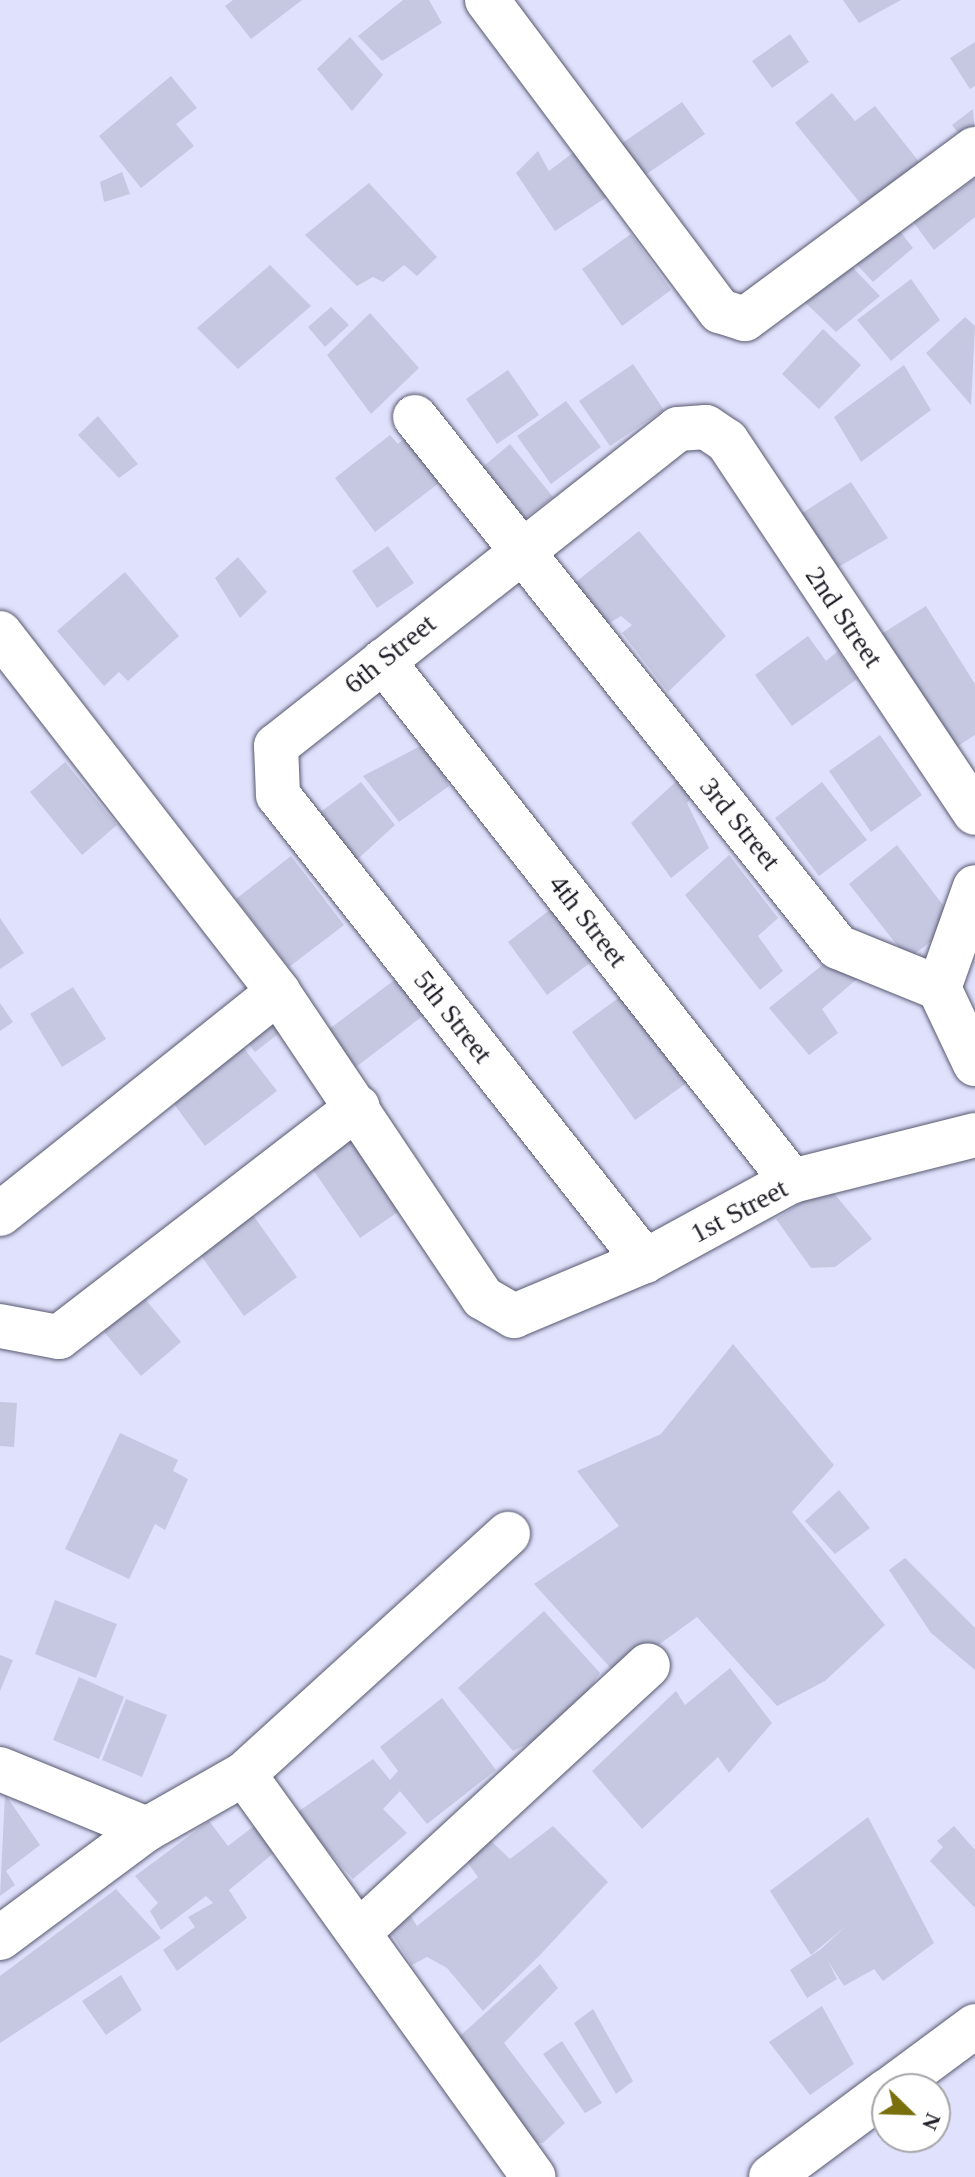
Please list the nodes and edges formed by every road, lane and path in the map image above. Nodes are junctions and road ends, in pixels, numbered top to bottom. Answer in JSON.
{"nodes":[{"id":1,"x":487,"y":0,"type":"edge"},
{"id":2,"x":975,"y":149,"type":"edge"},
{"id":3,"x":415,"y":417,"type":"dead end"},
{"id":4,"x":706,"y":427,"type":"joint"},
{"id":5,"x":521,"y":551,"type":"junction"},
{"id":6,"x":0,"y":633,"type":"edge"},
{"id":7,"x":383,"y":661,"type":"junction"},
{"id":8,"x":273,"y":768,"type":"joint"},
{"id":9,"x":975,"y":813,"type":"edge"},
{"id":10,"x":975,"y":887,"type":"edge"},
{"id":11,"x":939,"y":988,"type":"junction"},
{"id":12,"x":278,"y":992,"type":"junction"},
{"id":13,"x":975,"y":1064,"type":"edge"},
{"id":14,"x":358,"y":1107,"type":"junction"},
{"id":15,"x":975,"y":1135,"type":"edge"},
{"id":16,"x":792,"y":1181,"type":"junction"},
{"id":17,"x":0,"y":1214,"type":"edge"},
{"id":18,"x":645,"y":1261,"type":"junction"},
{"id":19,"x":0,"y":1326,"type":"edge"},
{"id":20,"x":508,"y":1534,"type":"dead end"},
{"id":21,"x":648,"y":1665,"type":"dead end"},
{"id":22,"x":0,"y":1769,"type":"edge"},
{"id":23,"x":244,"y":1774,"type":"junction"},
{"id":24,"x":147,"y":1829,"type":"junction"},
{"id":25,"x":359,"y":1932,"type":"junction"},
{"id":26,"x":0,"y":1938,"type":"edge"},
{"id":27,"x":975,"y":2026,"type":"edge"},
{"id":28,"x":912,"y":2073,"type":"edge"},
{"id":29,"x":871,"y":2105,"type":"edge"},
{"id":30,"x":791,"y":2172,"type":"edge"},
{"id":31,"x":534,"y":2177,"type":"edge"}],
"edges":[{"from":1,"to":2,"type":"street"},
{"from":3,"to":5,"type":"street"},
{"from":4,"to":5,"type":"street","name":"6th Street"},
{"from":4,"to":9,"type":"street","name":"2nd Street"},
{"from":5,"to":7,"type":"street","name":"6th Street"},
{"from":5,"to":11,"type":"street","name":"3rd Street"},
{"from":6,"to":12,"type":"street"},
{"from":7,"to":8,"type":"street","name":"6th Street"},
{"from":7,"to":16,"type":"street","name":"4th Street"},
{"from":8,"to":18,"type":"street","name":"5th Street"},
{"from":10,"to":11,"type":"street"},
{"from":11,"to":13,"type":"street"},
{"from":12,"to":14,"type":"street"},
{"from":12,"to":17,"type":"street"},
{"from":14,"to":18,"type":"street","name":"1st Street"},
{"from":14,"to":19,"type":"street"},
{"from":15,"to":16,"type":"street","name":"1st Street"},
{"from":16,"to":18,"type":"street","name":"1st Street"},
{"from":20,"to":23,"type":"street"},
{"from":21,"to":25,"type":"street"},
{"from":22,"to":24,"type":"street"},
{"from":23,"to":24,"type":"street"},
{"from":23,"to":25,"type":"street"},
{"from":24,"to":26,"type":"street"},
{"from":25,"to":31,"type":"street"},
{"from":27,"to":28,"type":"street"},
{"from":29,"to":30,"type":"street"}]}
